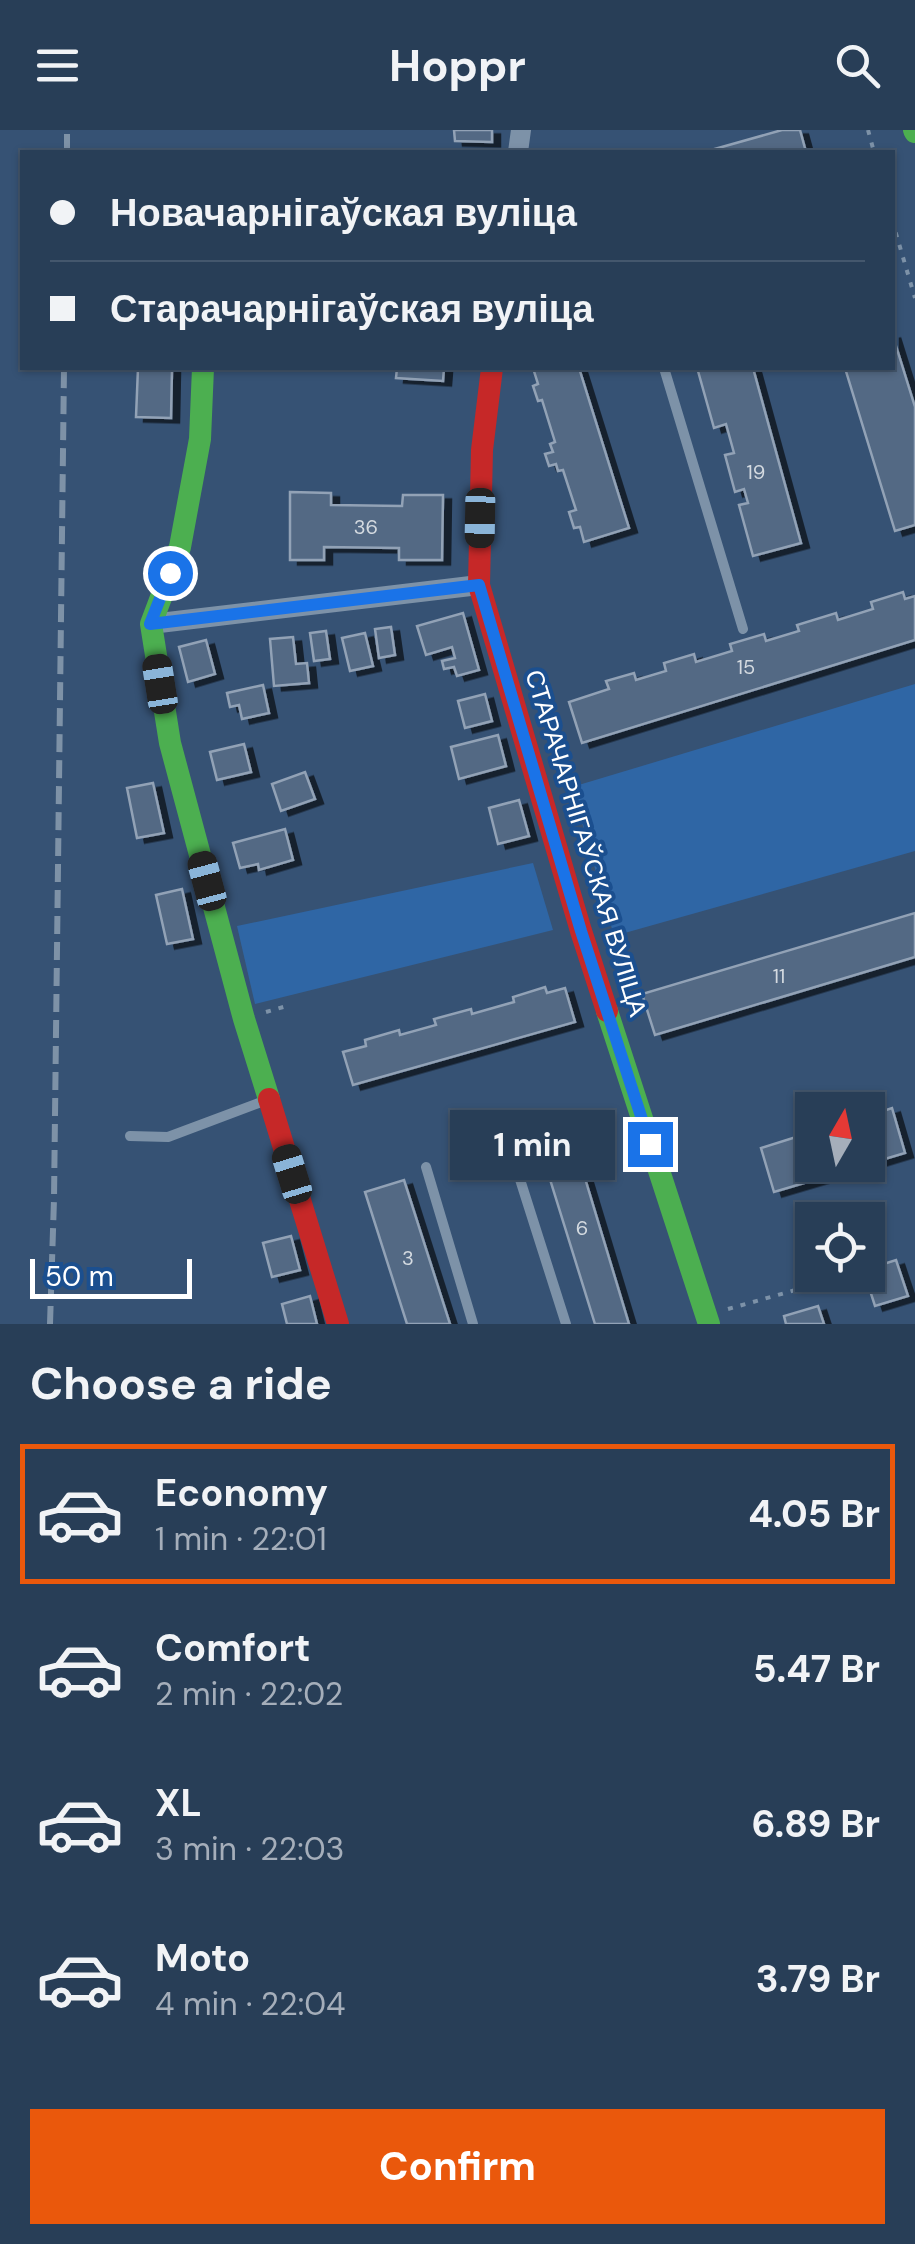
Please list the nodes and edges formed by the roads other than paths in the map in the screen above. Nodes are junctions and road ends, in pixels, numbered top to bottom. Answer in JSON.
{"nodes":[{"id":1,"x":202,"y":370,"type":"edge"},
{"id":2,"x":492,"y":370,"type":"edge"},
{"id":3,"x":665,"y":370,"type":"edge"},
{"id":4,"x":479,"y":585,"type":"junction"},
{"id":5,"x":150,"y":624,"type":"junction"},
{"id":6,"x":743,"y":629,"type":"dead end"},
{"id":7,"x":270,"y":1098,"type":"junction"},
{"id":8,"x":130,"y":1136,"type":"dead end"},
{"id":9,"x":510,"y":1148,"type":"dead end"},
{"id":10,"x":426,"y":1166,"type":"dead end"},
{"id":11,"x":338,"y":1324,"type":"edge"},
{"id":12,"x":473,"y":1324,"type":"edge"},
{"id":13,"x":566,"y":1324,"type":"edge"},
{"id":14,"x":709,"y":1324,"type":"edge"}],
"edges":[{"from":1,"to":5,"type":"street"},
{"from":2,"to":4,"type":"street","name":"СТАРАЧАРНІГАЎСКАЯ ВУЛІЦА"},
{"from":3,"to":6,"type":"lane"},
{"from":4,"to":5,"type":"street"},
{"from":4,"to":14,"type":"street","name":"СТАРАЧАРНІГАЎСКАЯ ВУЛІЦА"},
{"from":5,"to":7,"type":"street"},
{"from":7,"to":8,"type":"lane"},
{"from":7,"to":11,"type":"street"},
{"from":9,"to":13,"type":"lane"},
{"from":10,"to":12,"type":"lane"}]}
